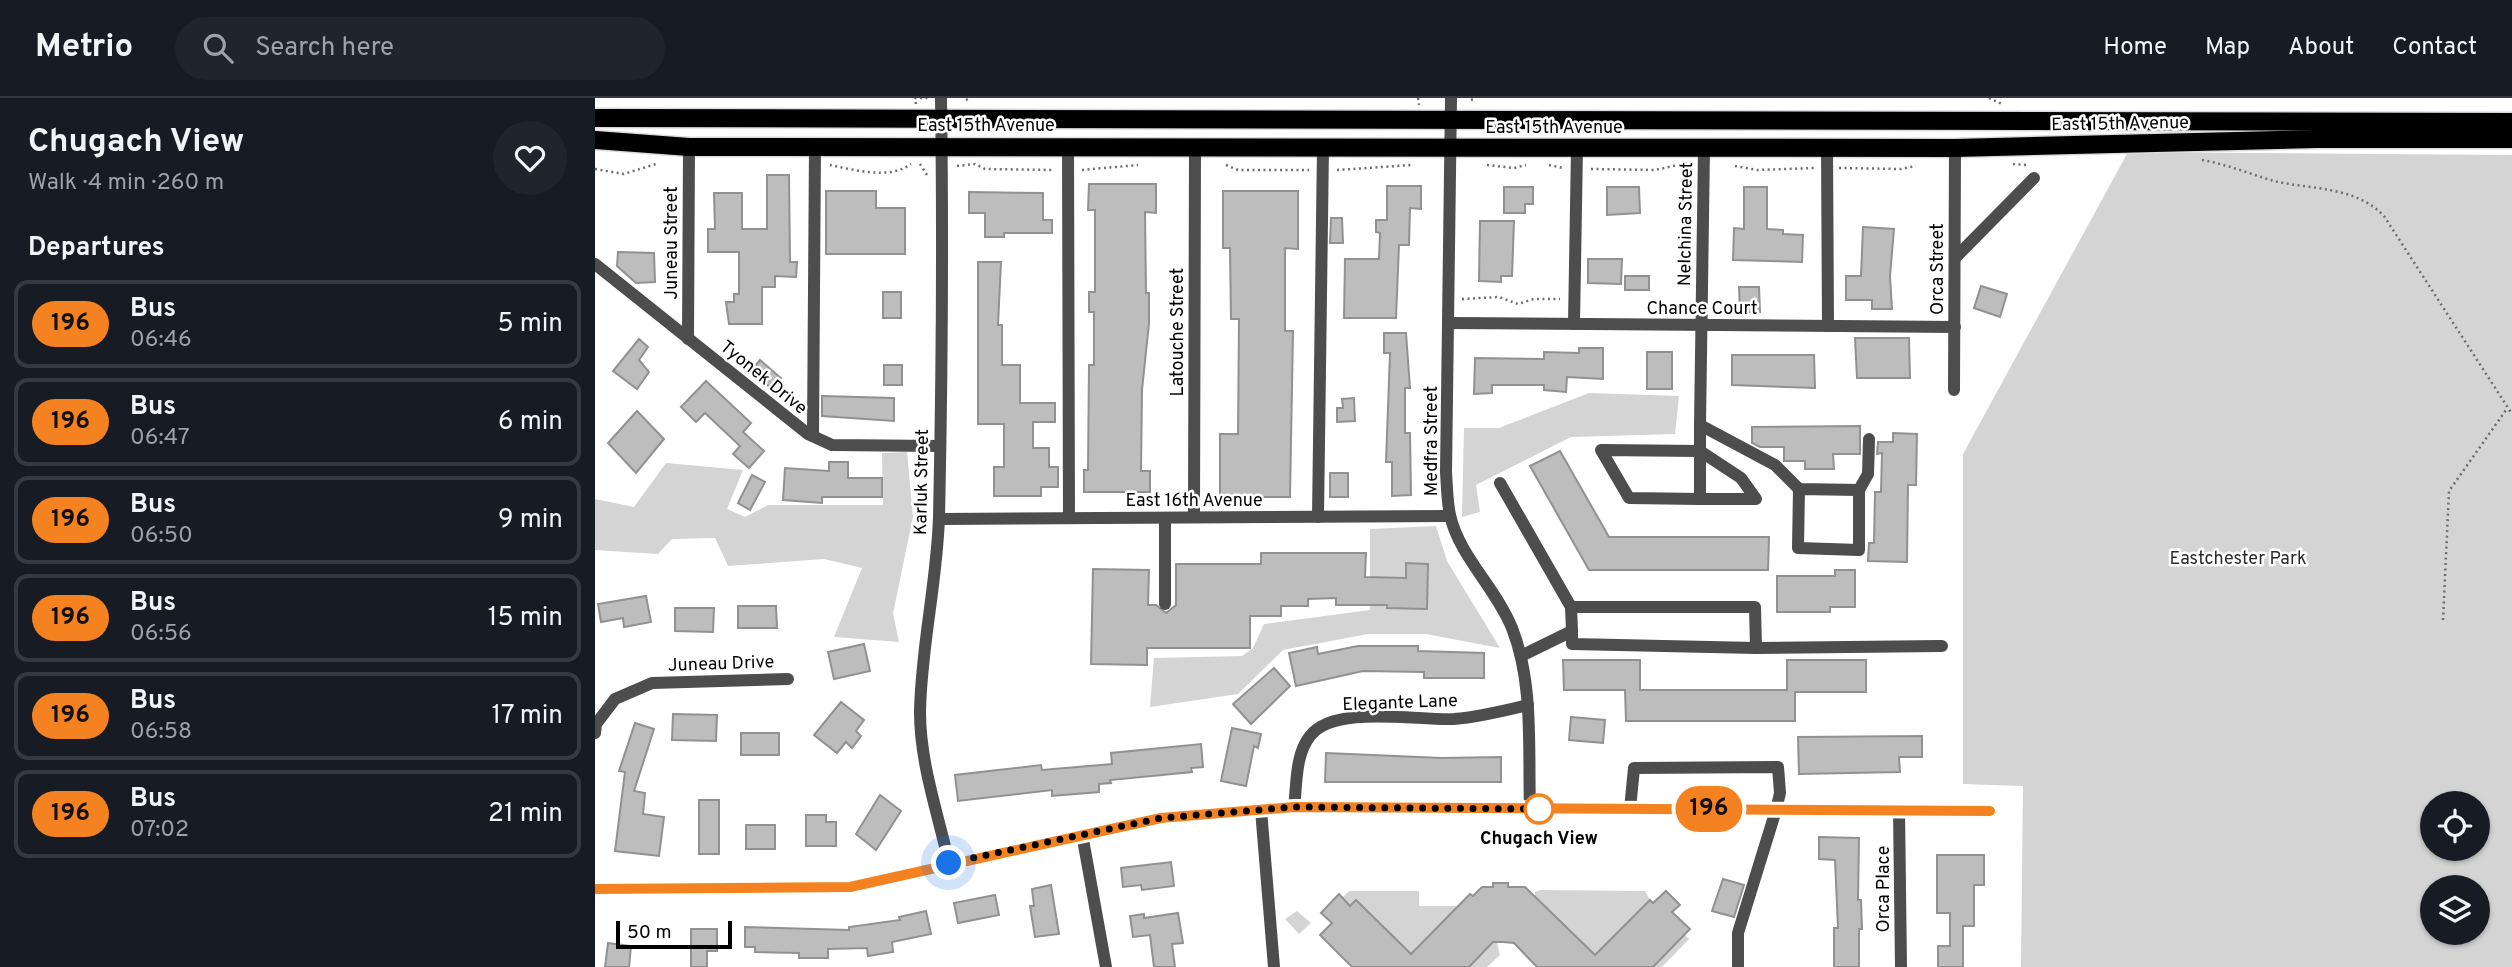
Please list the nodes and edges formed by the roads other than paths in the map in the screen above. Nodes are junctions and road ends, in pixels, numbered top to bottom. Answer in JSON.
{"nodes":[{"id":1,"x":941,"y":98,"type":"edge"},
{"id":2,"x":1451,"y":98,"type":"edge"},
{"id":3,"x":595,"y":118,"type":"edge"},
{"id":4,"x":941,"y":118,"type":"junction"},
{"id":5,"x":1451,"y":120,"type":"junction"},
{"id":6,"x":2512,"y":122,"type":"edge"},
{"id":7,"x":2512,"y":139,"type":"edge"},
{"id":8,"x":595,"y":140,"type":"edge"},
{"id":9,"x":815,"y":146,"type":"junction"},
{"id":10,"x":942,"y":146,"type":"junction"},
{"id":11,"x":689,"y":147,"type":"junction"},
{"id":12,"x":1067,"y":147,"type":"junction"},
{"id":13,"x":1195,"y":147,"type":"junction"},
{"id":14,"x":1323,"y":147,"type":"junction"},
{"id":15,"x":1451,"y":147,"type":"junction"},
{"id":16,"x":1577,"y":148,"type":"junction"},
{"id":17,"x":1827,"y":148,"type":"junction"},
{"id":18,"x":1955,"y":148,"type":"junction"},
{"id":19,"x":1704,"y":149,"type":"junction"},
{"id":20,"x":2033,"y":178,"type":"dead end"},
{"id":21,"x":1955,"y":258,"type":"junction"},
{"id":22,"x":595,"y":264,"type":"edge"},
{"id":23,"x":1449,"y":323,"type":"junction"},
{"id":24,"x":1574,"y":324,"type":"junction"},
{"id":25,"x":1701,"y":325,"type":"junction"},
{"id":26,"x":1828,"y":326,"type":"junction"},
{"id":27,"x":1955,"y":327,"type":"junction"},
{"id":28,"x":688,"y":339,"type":"junction"},
{"id":29,"x":1954,"y":390,"type":"dead end"},
{"id":30,"x":1700,"y":425,"type":"junction"},
{"id":31,"x":813,"y":436,"type":"junction"},
{"id":32,"x":1869,"y":439,"type":"dead end"},
{"id":33,"x":939,"y":446,"type":"junction"},
{"id":34,"x":1700,"y":451,"type":"junction"},
{"id":35,"x":1500,"y":483,"type":"dead end"},
{"id":36,"x":1799,"y":489,"type":"junction"},
{"id":37,"x":1859,"y":490,"type":"junction"},
{"id":38,"x":1700,"y":499,"type":"junction"},
{"id":39,"x":1450,"y":516,"type":"junction"},
{"id":40,"x":1194,"y":517,"type":"junction"},
{"id":41,"x":1318,"y":517,"type":"junction"},
{"id":42,"x":1069,"y":518,"type":"junction"},
{"id":43,"x":1165,"y":518,"type":"junction"},
{"id":44,"x":939,"y":519,"type":"junction"},
{"id":45,"x":1165,"y":604,"type":"dead end"},
{"id":46,"x":1571,"y":607,"type":"junction"},
{"id":47,"x":1572,"y":631,"type":"junction"},
{"id":48,"x":1943,"y":646,"type":"dead end"},
{"id":49,"x":1756,"y":648,"type":"junction"},
{"id":50,"x":1521,"y":656,"type":"junction"},
{"id":51,"x":788,"y":678,"type":"dead end"},
{"id":52,"x":1528,"y":705,"type":"junction"},
{"id":53,"x":595,"y":733,"type":"edge"},
{"id":54,"x":1294,"y":807,"type":"junction"},
{"id":55,"x":1529,"y":808,"type":"junction"},
{"id":56,"x":1630,"y":809,"type":"junction"},
{"id":57,"x":1261,"y":810,"type":"junction"},
{"id":58,"x":1776,"y":810,"type":"junction"},
{"id":59,"x":1899,"y":810,"type":"junction"},
{"id":60,"x":1990,"y":811,"type":"dead end"},
{"id":61,"x":1082,"y":834,"type":"junction"},
{"id":62,"x":949,"y":863,"type":"junction"},
{"id":63,"x":595,"y":889,"type":"edge"},
{"id":64,"x":1106,"y":967,"type":"edge"},
{"id":65,"x":1274,"y":967,"type":"edge"},
{"id":66,"x":1738,"y":967,"type":"edge"},
{"id":67,"x":1901,"y":967,"type":"edge"}],
"edges":[{"from":1,"to":4,"type":"street","name":"Karluk Street"},
{"from":2,"to":5,"type":"street","name":"Medfra Street"},
{"from":3,"to":4,"type":"main road","name":"East 15th Avenue"},
{"from":4,"to":5,"type":"main road","name":"East 15th Avenue"},
{"from":4,"to":10,"type":"street","name":"Karluk Street"},
{"from":5,"to":6,"type":"main road","name":"East 15th Avenue"},
{"from":5,"to":15,"type":"street","name":"Medfra Street"},
{"from":7,"to":18,"type":"main road","name":"East 15th Avenue"},
{"from":8,"to":11,"type":"main road","name":"East 15th Avenue"},
{"from":9,"to":10,"type":"main road","name":"East 15th Avenue"},
{"from":9,"to":11,"type":"main road","name":"East 15th Avenue"},
{"from":9,"to":31,"type":"street"},
{"from":10,"to":12,"type":"main road","name":"East 15th Avenue"},
{"from":10,"to":33,"type":"street","name":"Karluk Street"},
{"from":11,"to":28,"type":"street","name":"Juneau Street"},
{"from":12,"to":13,"type":"main road","name":"East 15th Avenue"},
{"from":12,"to":42,"type":"street"},
{"from":13,"to":14,"type":"main road","name":"East 15th Avenue"},
{"from":13,"to":40,"type":"street","name":"Latouche Street"},
{"from":14,"to":15,"type":"main road","name":"East 15th Avenue"},
{"from":14,"to":41,"type":"street"},
{"from":15,"to":16,"type":"main road","name":"East 15th Avenue"},
{"from":15,"to":23,"type":"street","name":"Medfra Street"},
{"from":16,"to":19,"type":"main road","name":"East 15th Avenue"},
{"from":16,"to":24,"type":"street"},
{"from":17,"to":18,"type":"main road","name":"East 15th Avenue"},
{"from":17,"to":19,"type":"main road","name":"East 15th Avenue"},
{"from":17,"to":26,"type":"street"},
{"from":18,"to":21,"type":"street","name":"Orca Street"},
{"from":19,"to":25,"type":"street","name":"Nelchina Street"},
{"from":20,"to":21,"type":"street"},
{"from":21,"to":27,"type":"street","name":"Orca Street"},
{"from":22,"to":28,"type":"street","name":"Tyonek Drive"},
{"from":23,"to":24,"type":"street","name":"Chance Court"},
{"from":23,"to":39,"type":"street","name":"Medfra Street"},
{"from":24,"to":25,"type":"street","name":"Chance Court"},
{"from":25,"to":26,"type":"street","name":"Chance Court"},
{"from":25,"to":30,"type":"street","name":"Nelchina Street"},
{"from":26,"to":27,"type":"street","name":"Chance Court"},
{"from":27,"to":29,"type":"street","name":"Orca Street"},
{"from":28,"to":31,"type":"street","name":"Tyonek Drive"},
{"from":30,"to":34,"type":"street","name":"Nelchina Street"},
{"from":30,"to":36,"type":"street"},
{"from":31,"to":33,"type":"street","name":"Tyonek Drive"},
{"from":32,"to":37,"type":"street"},
{"from":33,"to":44,"type":"street","name":"Karluk Street"},
{"from":34,"to":38,"type":"street","name":"Nelchina Street"},
{"from":34,"to":38,"type":"street"},
{"from":34,"to":38,"type":"street"},
{"from":35,"to":46,"type":"street"},
{"from":36,"to":37,"type":"street"},
{"from":36,"to":37,"type":"street"},
{"from":39,"to":41,"type":"street","name":"East 16th Avenue"},
{"from":39,"to":50,"type":"street","name":"Medfra Street"},
{"from":40,"to":41,"type":"street","name":"East 16th Avenue"},
{"from":40,"to":43,"type":"street","name":"East 16th Avenue"},
{"from":42,"to":43,"type":"street","name":"East 16th Avenue"},
{"from":42,"to":44,"type":"street","name":"East 16th Avenue"},
{"from":43,"to":45,"type":"street"},
{"from":44,"to":62,"type":"street","name":"Karluk Street"},
{"from":46,"to":47,"type":"street"},
{"from":46,"to":49,"type":"street"},
{"from":47,"to":49,"type":"street"},
{"from":47,"to":50,"type":"street"},
{"from":48,"to":49,"type":"street"},
{"from":50,"to":52,"type":"street","name":"Medfra Street"},
{"from":51,"to":53,"type":"street","name":"Juneau Drive"},
{"from":52,"to":54,"type":"street","name":"Elegante Lane"},
{"from":52,"to":55,"type":"street","name":"Medfra Street"},
{"from":54,"to":55,"type":"street"},
{"from":54,"to":57,"type":"street"},
{"from":55,"to":56,"type":"street"},
{"from":56,"to":58,"type":"street"},
{"from":56,"to":58,"type":"street"},
{"from":57,"to":61,"type":"street"},
{"from":57,"to":65,"type":"street"},
{"from":58,"to":59,"type":"street"},
{"from":58,"to":66,"type":"street"},
{"from":59,"to":60,"type":"street"},
{"from":59,"to":67,"type":"street","name":"Orca Place"},
{"from":61,"to":62,"type":"street"},
{"from":61,"to":64,"type":"street"},
{"from":62,"to":63,"type":"street"}]}
